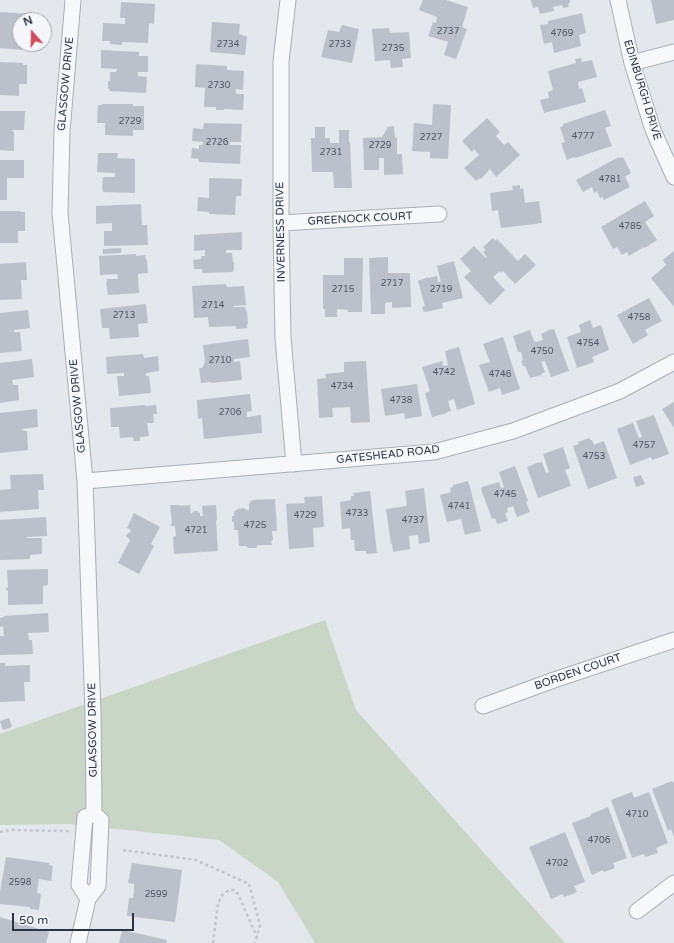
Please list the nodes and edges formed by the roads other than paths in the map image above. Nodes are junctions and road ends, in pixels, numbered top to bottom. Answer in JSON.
{"nodes":[{"id":1,"x":73,"y":0,"type":"edge"},
{"id":2,"x":288,"y":0,"type":"edge"},
{"id":3,"x":618,"y":0,"type":"edge"},
{"id":4,"x":674,"y":52,"type":"edge"},
{"id":5,"x":632,"y":63,"type":"junction"},
{"id":6,"x":674,"y":177,"type":"edge"},
{"id":7,"x":439,"y":214,"type":"dead end"},
{"id":8,"x":280,"y":223,"type":"junction"},
{"id":9,"x":674,"y":362,"type":"edge"},
{"id":10,"x":294,"y":464,"type":"junction"},
{"id":11,"x":85,"y":481,"type":"junction"},
{"id":12,"x":674,"y":640,"type":"edge"},
{"id":13,"x":483,"y":706,"type":"dead end"},
{"id":14,"x":94,"y":814,"type":"junction"},
{"id":15,"x":674,"y":883,"type":"edge"},
{"id":16,"x":88,"y":899,"type":"junction"},
{"id":17,"x":637,"y":911,"type":"dead end"},
{"id":18,"x":78,"y":943,"type":"edge"}],
"edges":[{"from":1,"to":11,"type":"street","name":"GLASGOW DRIVE"},
{"from":2,"to":8,"type":"street","name":"INVERNESS DRIVE"},
{"from":3,"to":5,"type":"street","name":"EDINBURGH DRIVE"},
{"from":4,"to":5,"type":"street"},
{"from":5,"to":6,"type":"street","name":"EDINBURGH DRIVE"},
{"from":7,"to":8,"type":"street","name":"GREENOCK COURT"},
{"from":8,"to":10,"type":"street","name":"INVERNESS DRIVE"},
{"from":9,"to":10,"type":"street","name":"GATESHEAD ROAD"},
{"from":10,"to":11,"type":"street","name":"GATESHEAD ROAD"},
{"from":11,"to":14,"type":"street","name":"GLASGOW DRIVE"},
{"from":12,"to":13,"type":"street","name":"BORDEN COURT"},
{"from":14,"to":16,"type":"street","name":"GLASGOW DRIVE"},
{"from":14,"to":16,"type":"street"},
{"from":15,"to":17,"type":"street"},
{"from":16,"to":18,"type":"street","name":"GLASGOW DRIVE"}]}
